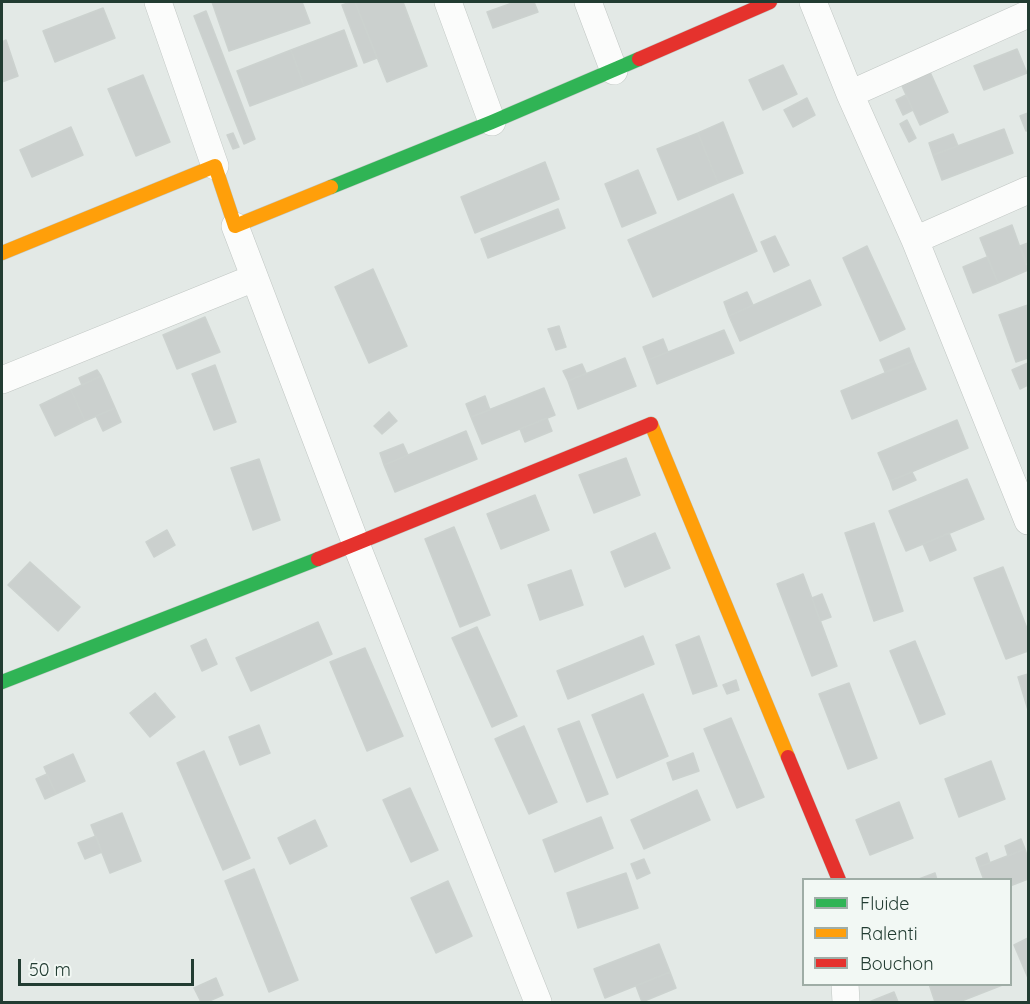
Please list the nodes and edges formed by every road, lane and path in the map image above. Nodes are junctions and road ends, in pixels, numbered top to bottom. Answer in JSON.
{"nodes":[{"id":1,"x":158,"y":2,"type":"edge"},
{"id":2,"x":448,"y":2,"type":"edge"},
{"id":3,"x":588,"y":2,"type":"edge"},
{"id":4,"x":770,"y":2,"type":"edge"},
{"id":5,"x":813,"y":2,"type":"edge"},
{"id":6,"x":1029,"y":14,"type":"edge"},
{"id":7,"x":614,"y":71,"type":"junction"},
{"id":8,"x":850,"y":94,"type":"junction"},
{"id":9,"x":492,"y":122,"type":"junction"},
{"id":10,"x":214,"y":166,"type":"junction"},
{"id":11,"x":1029,"y":190,"type":"edge"},
{"id":12,"x":235,"y":226,"type":"junction"},
{"id":13,"x":915,"y":240,"type":"junction"},
{"id":14,"x":2,"y":253,"type":"edge"},
{"id":15,"x":254,"y":278,"type":"junction"},
{"id":16,"x":2,"y":380,"type":"edge"},
{"id":17,"x":1029,"y":521,"type":"edge"},
{"id":18,"x":356,"y":544,"type":"junction"},
{"id":19,"x":2,"y":682,"type":"edge"},
{"id":20,"x":839,"y":878,"type":"edge"},
{"id":21,"x":845,"y":986,"type":"edge"},
{"id":22,"x":538,"y":1002,"type":"edge"},
{"id":23,"x":846,"y":1002,"type":"edge"}],
"edges":[{"from":1,"to":10,"type":"street"},
{"from":2,"to":9,"type":"street"},
{"from":3,"to":7,"type":"street"},
{"from":4,"to":7,"type":"street"},
{"from":5,"to":8,"type":"street"},
{"from":6,"to":8,"type":"street"},
{"from":7,"to":9,"type":"street"},
{"from":8,"to":13,"type":"street"},
{"from":9,"to":12,"type":"street"},
{"from":10,"to":12,"type":"street"},
{"from":10,"to":14,"type":"street"},
{"from":11,"to":13,"type":"street"},
{"from":12,"to":15,"type":"street"},
{"from":13,"to":17,"type":"street"},
{"from":15,"to":16,"type":"street"},
{"from":15,"to":18,"type":"street"},
{"from":18,"to":19,"type":"street"},
{"from":18,"to":20,"type":"street"},
{"from":18,"to":22,"type":"street"},
{"from":21,"to":23,"type":"street"}]}
